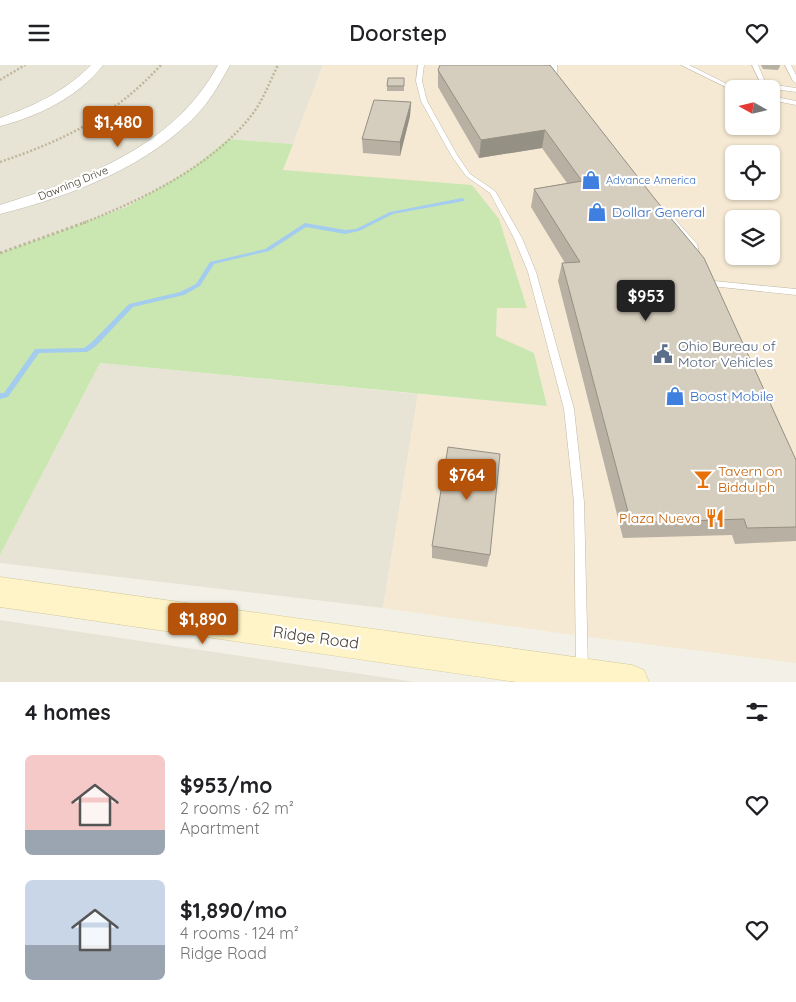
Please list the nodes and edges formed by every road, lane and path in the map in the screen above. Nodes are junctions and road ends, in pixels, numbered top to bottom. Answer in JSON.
{"nodes":[{"id":1,"x":25,"y":65,"type":"edge"},
{"id":2,"x":97,"y":65,"type":"edge"},
{"id":3,"x":161,"y":65,"type":"edge"},
{"id":4,"x":224,"y":65,"type":"edge"},
{"id":5,"x":278,"y":65,"type":"edge"},
{"id":6,"x":421,"y":65,"type":"edge"},
{"id":7,"x":554,"y":65,"type":"edge"},
{"id":8,"x":684,"y":65,"type":"edge"},
{"id":9,"x":755,"y":65,"type":"edge"},
{"id":10,"x":788,"y":65,"type":"edge"},
{"id":11,"x":0,"y":80,"type":"edge"},
{"id":12,"x":796,"y":81,"type":"edge"},
{"id":13,"x":725,"y":85,"type":"edge"},
{"id":14,"x":796,"y":89,"type":"edge"},
{"id":15,"x":562,"y":90,"type":"edge"},
{"id":16,"x":780,"y":100,"type":"edge"},
{"id":17,"x":796,"y":103,"type":"edge"},
{"id":18,"x":0,"y":123,"type":"edge"},
{"id":19,"x":0,"y":162,"type":"edge"},
{"id":20,"x":652,"y":203,"type":"edge"},
{"id":21,"x":0,"y":210,"type":"edge"},
{"id":22,"x":0,"y":253,"type":"edge"},
{"id":23,"x":702,"y":266,"type":"edge"},
{"id":24,"x":708,"y":274,"type":"edge"},
{"id":25,"x":796,"y":292,"type":"edge"},
{"id":26,"x":0,"y":592,"type":"edge"},
{"id":27,"x":582,"y":675,"type":"junction"},
{"id":28,"x":632,"y":682,"type":"edge"}],
"edges":[{"from":1,"to":11,"type":"path"},
{"from":2,"to":18,"type":"street"},
{"from":3,"to":19,"type":"path"},
{"from":4,"to":21,"type":"street","name":"Dawning Drive"},
{"from":5,"to":22,"type":"path"},
{"from":6,"to":27,"type":"lane"},
{"from":7,"to":15,"type":"lane"},
{"from":8,"to":13,"type":"lane"},
{"from":9,"to":14,"type":"lane"},
{"from":10,"to":12,"type":"lane"},
{"from":16,"to":17,"type":"lane"},
{"from":20,"to":23,"type":"lane"},
{"from":24,"to":25,"type":"lane"},
{"from":26,"to":27,"type":"main road","name":"Ridge Road"},
{"from":27,"to":28,"type":"main road","name":"Ridge Road"}]}
